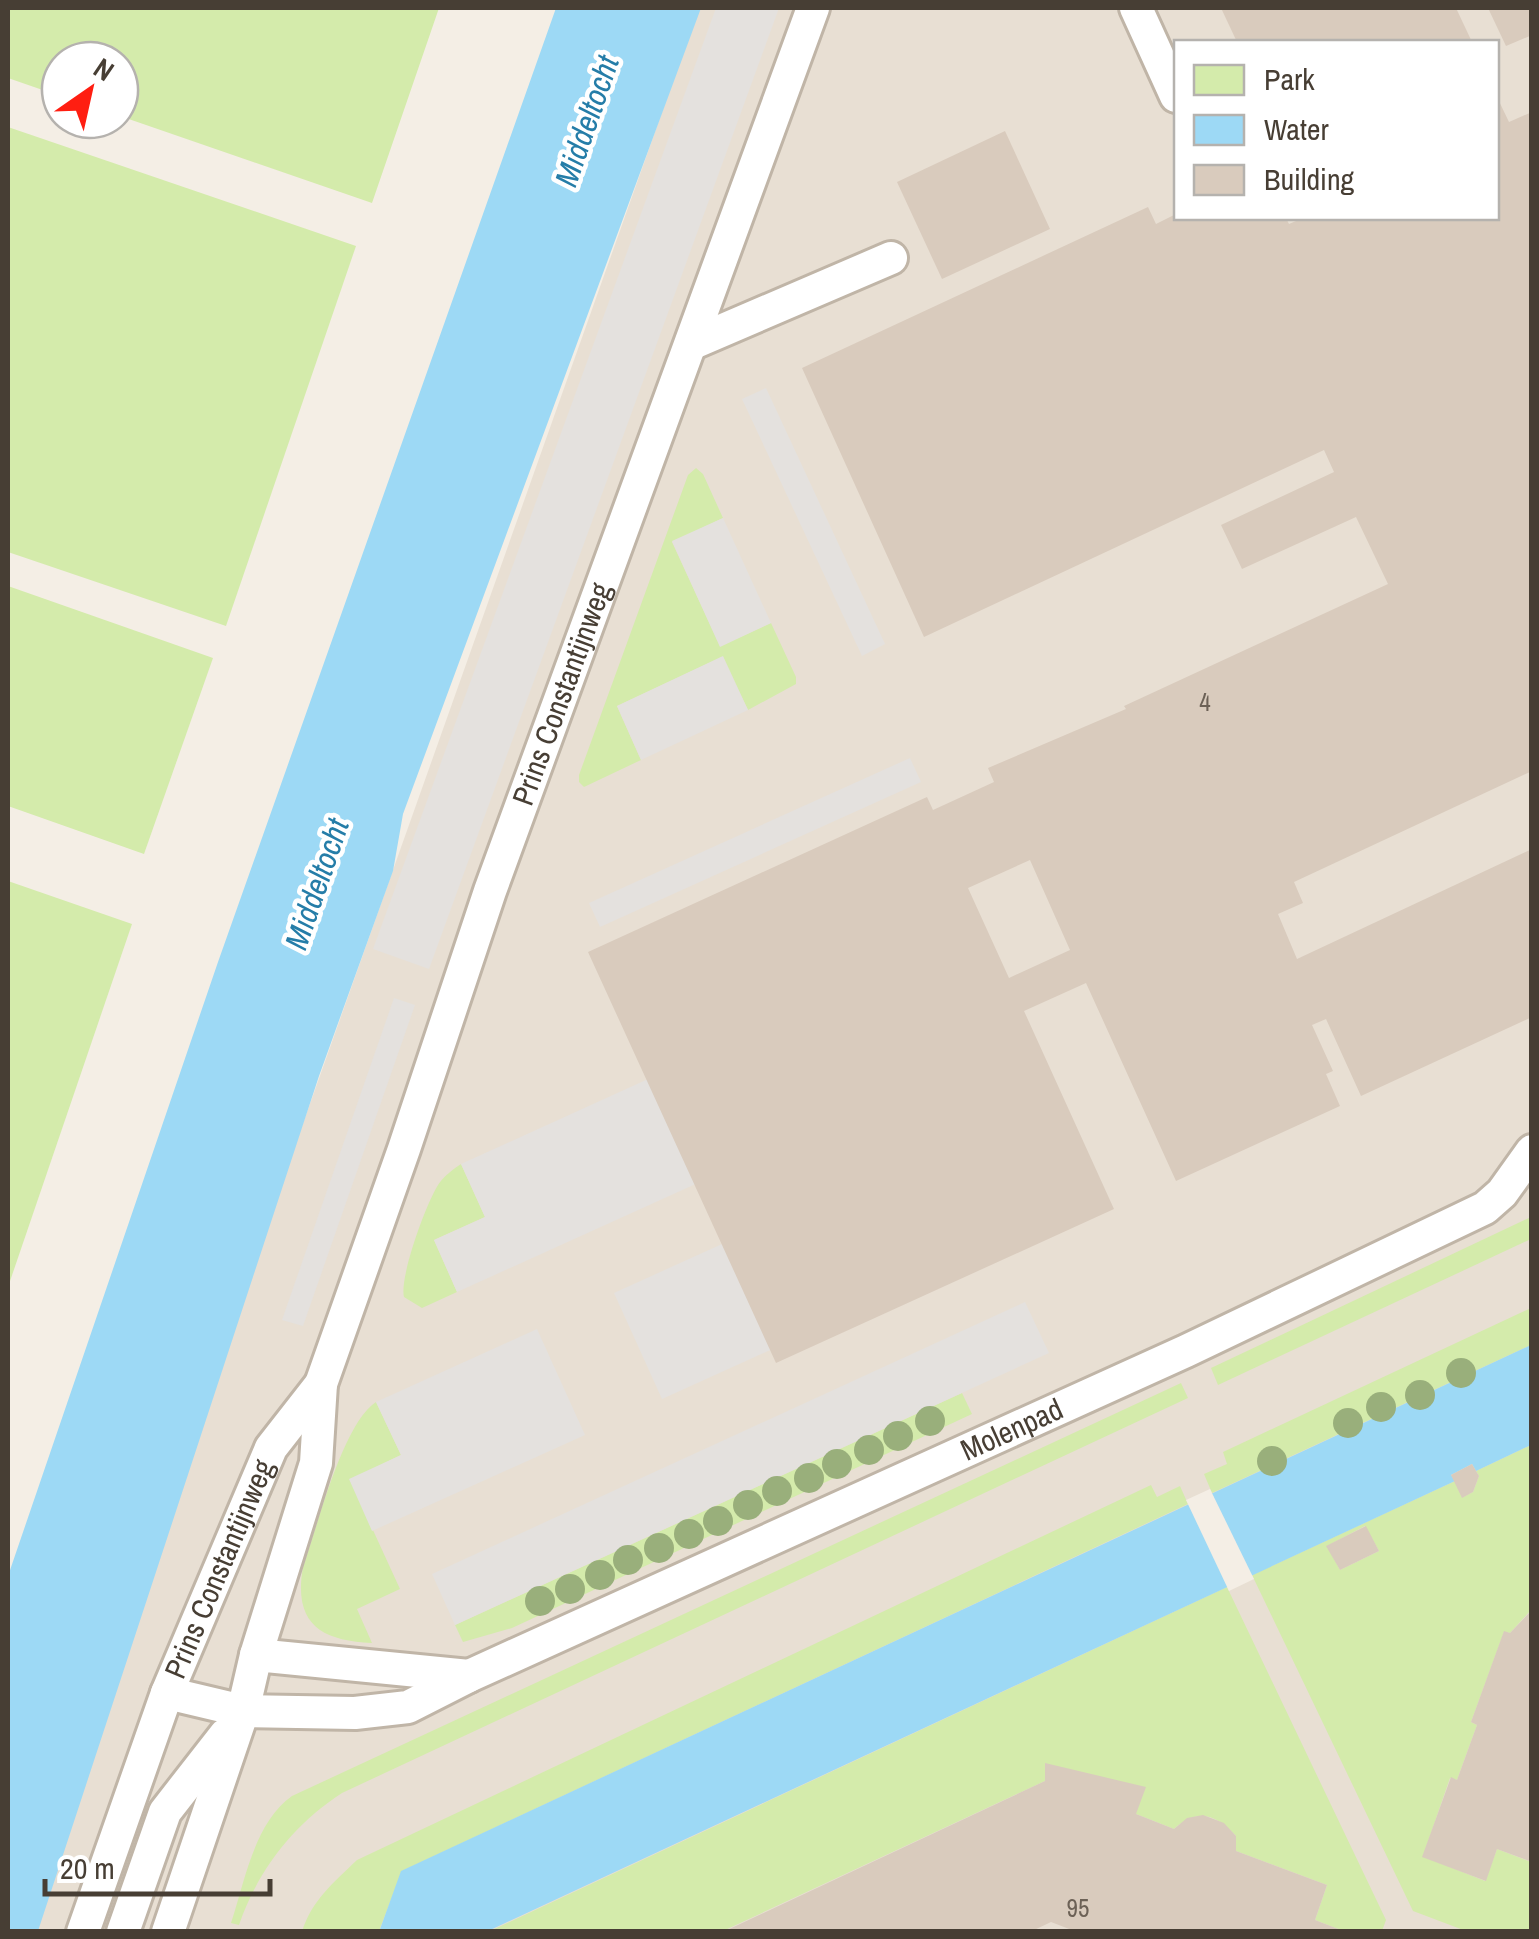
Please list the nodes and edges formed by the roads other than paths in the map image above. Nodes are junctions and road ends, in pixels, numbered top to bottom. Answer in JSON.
{"nodes":[{"id":1,"x":812,"y":8,"type":"edge"},
{"id":2,"x":1136,"y":8,"type":"edge"},
{"id":3,"x":1174,"y":92,"type":"edge"},
{"id":4,"x":891,"y":258,"type":"dead end"},
{"id":5,"x":692,"y":343,"type":"junction"},
{"id":6,"x":1532,"y":1151,"type":"edge"},
{"id":7,"x":321,"y":1384,"type":"junction"},
{"id":8,"x":256,"y":1654,"type":"junction"},
{"id":9,"x":469,"y":1676,"type":"junction"},
{"id":10,"x":167,"y":1693,"type":"junction"},
{"id":11,"x":244,"y":1711,"type":"junction"},
{"id":12,"x":83,"y":1932,"type":"edge"},
{"id":13,"x":124,"y":1932,"type":"edge"},
{"id":14,"x":168,"y":1932,"type":"edge"}],
"edges":[{"from":1,"to":5,"type":"lane","name":"Prins Constantijnweg"},
{"from":2,"to":3,"type":"lane"},
{"from":4,"to":5,"type":"lane"},
{"from":5,"to":7,"type":"lane","name":"Prins Constantijnweg"},
{"from":6,"to":9,"type":"lane","name":"Molenpad"},
{"from":7,"to":8,"type":"lane","name":"Prins Constantijnweg"},
{"from":7,"to":10,"type":"lane","name":"Prins Constantijnweg"},
{"from":8,"to":9,"type":"lane"},
{"from":8,"to":11,"type":"lane","name":"Prins Constantijnweg"},
{"from":9,"to":11,"type":"lane","name":"Molenpad"},
{"from":10,"to":11,"type":"lane","name":"Prins Constantijnweg"},
{"from":10,"to":12,"type":"lane"},
{"from":11,"to":13,"type":"lane"},
{"from":11,"to":14,"type":"lane","name":"Prins Constantijnweg"}]}
